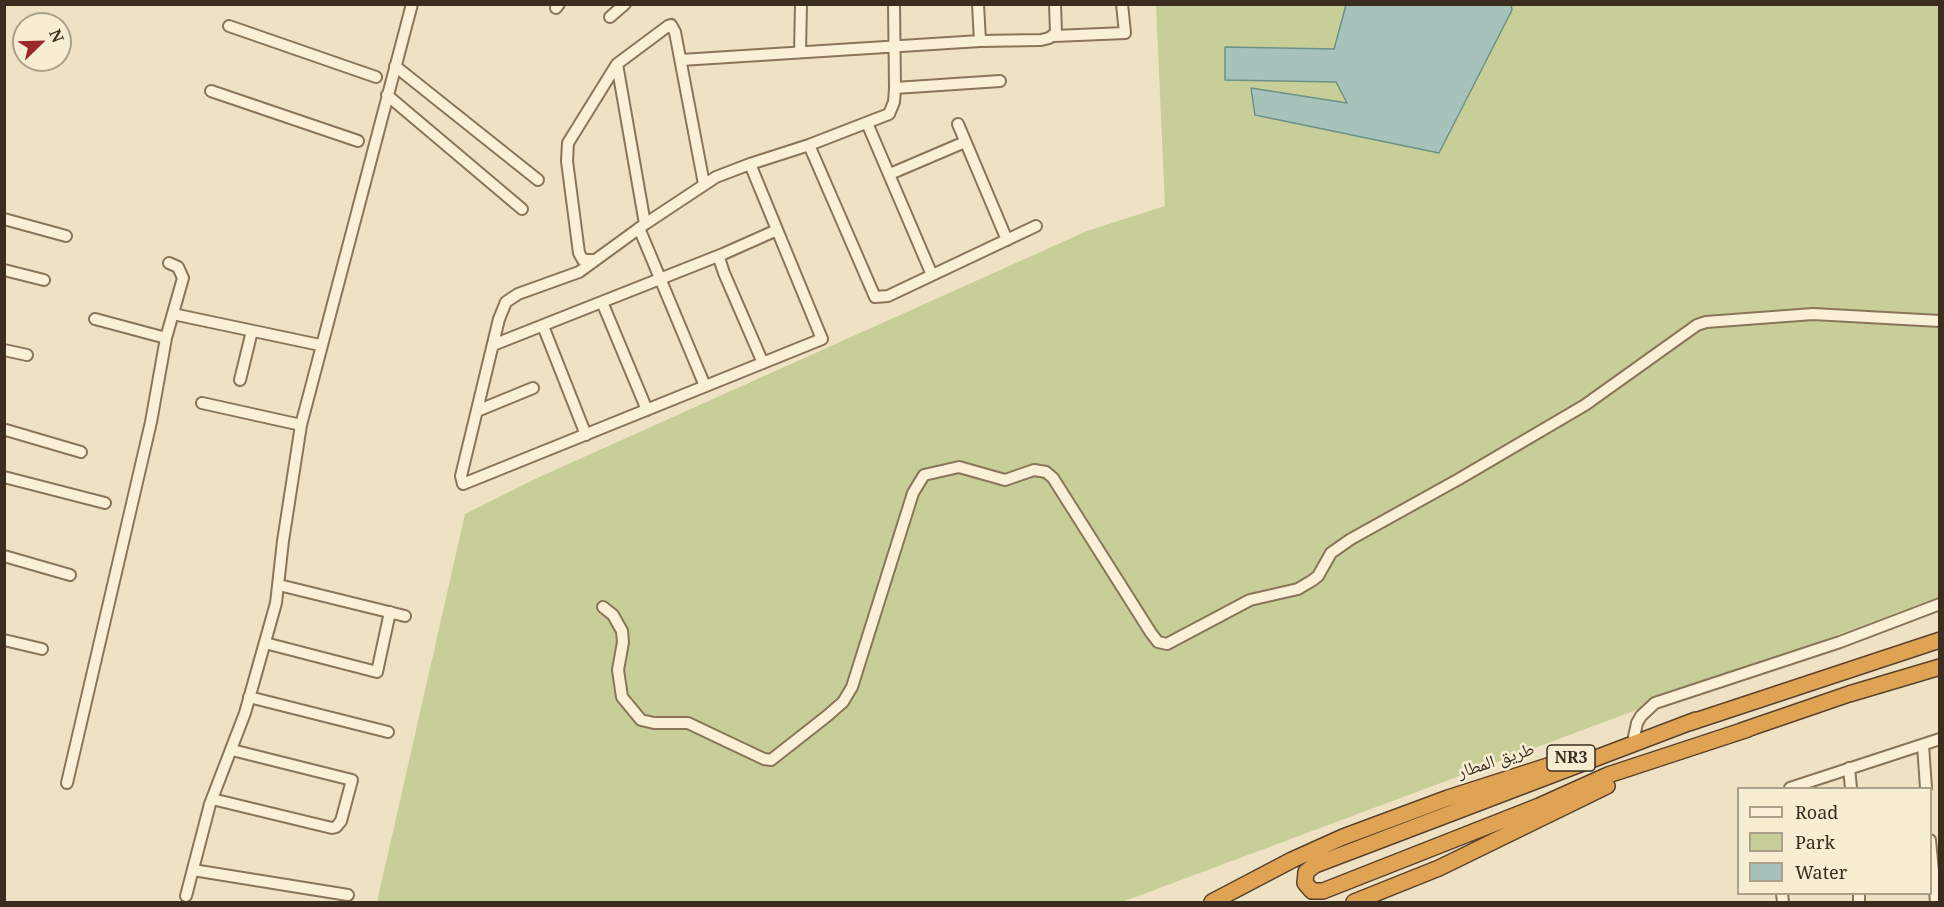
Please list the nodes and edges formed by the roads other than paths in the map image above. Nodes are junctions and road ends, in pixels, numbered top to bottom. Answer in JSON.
{"nodes":[{"id":1,"x":400,"y":4,"type":"edge"},
{"id":2,"x":625,"y":4,"type":"edge"},
{"id":3,"x":801,"y":4,"type":"edge"},
{"id":4,"x":894,"y":4,"type":"edge"},
{"id":5,"x":978,"y":4,"type":"edge"},
{"id":6,"x":1055,"y":4,"type":"edge"},
{"id":7,"x":1122,"y":4,"type":"edge"},
{"id":8,"x":412,"y":6,"type":"edge"},
{"id":9,"x":610,"y":17,"type":"dead end"},
{"id":10,"x":229,"y":26,"type":"dead end"},
{"id":11,"x":1054,"y":36,"type":"junction"},
{"id":12,"x":980,"y":41,"type":"junction"},
{"id":13,"x":894,"y":46,"type":"junction"},
{"id":14,"x":800,"y":52,"type":"junction"},
{"id":15,"x":681,"y":60,"type":"junction"},
{"id":16,"x":617,"y":63,"type":"junction"},
{"id":17,"x":395,"y":66,"type":"junction"},
{"id":18,"x":376,"y":77,"type":"dead end"},
{"id":19,"x":999,"y":81,"type":"dead end"},
{"id":20,"x":895,"y":88,"type":"junction"},
{"id":21,"x":211,"y":91,"type":"dead end"},
{"id":22,"x":387,"y":95,"type":"junction"},
{"id":23,"x":867,"y":123,"type":"junction"},
{"id":24,"x":958,"y":124,"type":"dead end"},
{"id":25,"x":358,"y":141,"type":"dead end"},
{"id":26,"x":965,"y":142,"type":"junction"},
{"id":27,"x":809,"y":145,"type":"junction"},
{"id":28,"x":750,"y":164,"type":"junction"},
{"id":29,"x":890,"y":174,"type":"junction"},
{"id":30,"x":538,"y":180,"type":"dead end"},
{"id":31,"x":705,"y":184,"type":"junction"},
{"id":32,"x":522,"y":209,"type":"dead end"},
{"id":33,"x":4,"y":219,"type":"edge"},
{"id":34,"x":642,"y":226,"type":"junction"},
{"id":35,"x":1036,"y":226,"type":"dead end"},
{"id":36,"x":777,"y":230,"type":"junction"},
{"id":37,"x":66,"y":236,"type":"dead end"},
{"id":38,"x":1007,"y":240,"type":"junction"},
{"id":39,"x":723,"y":254,"type":"junction"},
{"id":40,"x":595,"y":260,"type":"junction"},
{"id":41,"x":169,"y":263,"type":"dead end"},
{"id":42,"x":4,"y":270,"type":"edge"},
{"id":43,"x":932,"y":275,"type":"junction"},
{"id":44,"x":660,"y":279,"type":"junction"},
{"id":45,"x":44,"y":280,"type":"dead end"},
{"id":46,"x":602,"y":303,"type":"junction"},
{"id":47,"x":173,"y":314,"type":"junction"},
{"id":48,"x":95,"y":320,"type":"dead end"},
{"id":49,"x":1940,"y":321,"type":"edge"},
{"id":50,"x":543,"y":326,"type":"junction"},
{"id":51,"x":252,"y":331,"type":"junction"},
{"id":52,"x":166,"y":338,"type":"junction"},
{"id":53,"x":320,"y":345,"type":"junction"},
{"id":54,"x":493,"y":345,"type":"junction"},
{"id":55,"x":4,"y":351,"type":"edge"},
{"id":56,"x":27,"y":355,"type":"dead end"},
{"id":57,"x":763,"y":363,"type":"junction"},
{"id":58,"x":240,"y":380,"type":"dead end"},
{"id":59,"x":705,"y":386,"type":"junction"},
{"id":60,"x":533,"y":388,"type":"dead end"},
{"id":61,"x":202,"y":403,"type":"dead end"},
{"id":62,"x":647,"y":410,"type":"junction"},
{"id":63,"x":477,"y":411,"type":"junction"},
{"id":64,"x":301,"y":425,"type":"junction"},
{"id":65,"x":6,"y":430,"type":"dead end"},
{"id":66,"x":586,"y":435,"type":"junction"},
{"id":67,"x":81,"y":452,"type":"dead end"},
{"id":68,"x":4,"y":477,"type":"edge"},
{"id":69,"x":105,"y":503,"type":"dead end"},
{"id":70,"x":4,"y":556,"type":"edge"},
{"id":71,"x":70,"y":575,"type":"dead end"},
{"id":72,"x":279,"y":585,"type":"junction"},
{"id":73,"x":1940,"y":604,"type":"edge"},
{"id":74,"x":603,"y":607,"type":"dead end"},
{"id":75,"x":390,"y":612,"type":"junction"},
{"id":76,"x":405,"y":615,"type":"dead end"},
{"id":77,"x":4,"y":639,"type":"edge"},
{"id":78,"x":1940,"y":640,"type":"edge"},
{"id":79,"x":265,"y":642,"type":"junction"},
{"id":80,"x":42,"y":649,"type":"dead end"},
{"id":81,"x":1940,"y":667,"type":"edge"},
{"id":82,"x":249,"y":697,"type":"junction"},
{"id":83,"x":1696,"y":720,"type":"junction"},
{"id":84,"x":1748,"y":729,"type":"junction"},
{"id":85,"x":388,"y":732,"type":"dead end"},
{"id":86,"x":1634,"y":737,"type":"junction"},
{"id":87,"x":1940,"y":739,"type":"edge"},
{"id":88,"x":1923,"y":745,"type":"junction"},
{"id":89,"x":232,"y":750,"type":"junction"},
{"id":90,"x":1849,"y":768,"type":"junction"},
{"id":91,"x":67,"y":783,"type":"dead end"},
{"id":92,"x":1796,"y":787,"type":"edge"},
{"id":93,"x":1851,"y":787,"type":"edge"},
{"id":94,"x":1926,"y":787,"type":"edge"},
{"id":95,"x":212,"y":799,"type":"junction"},
{"id":96,"x":1932,"y":865,"type":"edge"},
{"id":97,"x":193,"y":870,"type":"junction"},
{"id":98,"x":348,"y":895,"type":"dead end"},
{"id":99,"x":186,"y":897,"type":"dead end"},
{"id":100,"x":322,"y":897,"type":"edge"},
{"id":101,"x":1212,"y":903,"type":"edge"},
{"id":102,"x":1354,"y":903,"type":"edge"},
{"id":103,"x":1935,"y":903,"type":"edge"}],
"edges":[{"from":1,"to":8,"type":"street"},
{"from":2,"to":9,"type":"street"},
{"from":3,"to":14,"type":"street"},
{"from":4,"to":13,"type":"street"},
{"from":5,"to":12,"type":"street"},
{"from":6,"to":11,"type":"street"},
{"from":7,"to":11,"type":"street"},
{"from":8,"to":17,"type":"street"},
{"from":10,"to":18,"type":"street"},
{"from":11,"to":12,"type":"street"},
{"from":12,"to":13,"type":"street"},
{"from":13,"to":14,"type":"street"},
{"from":13,"to":20,"type":"street"},
{"from":14,"to":15,"type":"street"},
{"from":15,"to":16,"type":"street"},
{"from":15,"to":31,"type":"street"},
{"from":16,"to":34,"type":"street"},
{"from":16,"to":40,"type":"street"},
{"from":17,"to":22,"type":"street"},
{"from":17,"to":30,"type":"street"},
{"from":19,"to":20,"type":"street"},
{"from":20,"to":23,"type":"street"},
{"from":21,"to":25,"type":"street"},
{"from":22,"to":32,"type":"street"},
{"from":22,"to":53,"type":"street"},
{"from":23,"to":27,"type":"street"},
{"from":23,"to":29,"type":"street"},
{"from":24,"to":26,"type":"street"},
{"from":26,"to":29,"type":"street"},
{"from":26,"to":38,"type":"street"},
{"from":27,"to":28,"type":"street"},
{"from":27,"to":43,"type":"street"},
{"from":28,"to":31,"type":"street"},
{"from":28,"to":36,"type":"street"},
{"from":29,"to":43,"type":"street"},
{"from":31,"to":34,"type":"street"},
{"from":33,"to":37,"type":"street"},
{"from":34,"to":40,"type":"street"},
{"from":34,"to":44,"type":"street"},
{"from":35,"to":38,"type":"street"},
{"from":36,"to":39,"type":"street"},
{"from":36,"to":57,"type":"street"},
{"from":38,"to":43,"type":"street"},
{"from":39,"to":44,"type":"street"},
{"from":39,"to":57,"type":"street"},
{"from":40,"to":54,"type":"street"},
{"from":41,"to":47,"type":"street"},
{"from":42,"to":45,"type":"street"},
{"from":44,"to":46,"type":"street"},
{"from":44,"to":59,"type":"street"},
{"from":46,"to":50,"type":"street"},
{"from":46,"to":62,"type":"street"},
{"from":47,"to":51,"type":"street"},
{"from":47,"to":52,"type":"street"},
{"from":48,"to":52,"type":"street"},
{"from":49,"to":74,"type":"street"},
{"from":50,"to":54,"type":"street"},
{"from":50,"to":66,"type":"street"},
{"from":51,"to":53,"type":"street"},
{"from":51,"to":58,"type":"street"},
{"from":52,"to":91,"type":"street"},
{"from":53,"to":64,"type":"street"},
{"from":54,"to":63,"type":"street"},
{"from":55,"to":56,"type":"street"},
{"from":57,"to":59,"type":"street"},
{"from":59,"to":62,"type":"street"},
{"from":60,"to":63,"type":"street"},
{"from":61,"to":64,"type":"street"},
{"from":62,"to":66,"type":"street"},
{"from":63,"to":66,"type":"street"},
{"from":64,"to":72,"type":"street"},
{"from":65,"to":67,"type":"street"},
{"from":68,"to":69,"type":"street"},
{"from":70,"to":71,"type":"street"},
{"from":72,"to":75,"type":"street"},
{"from":72,"to":79,"type":"street"},
{"from":73,"to":86,"type":"street"},
{"from":75,"to":76,"type":"street"},
{"from":75,"to":79,"type":"street"},
{"from":77,"to":80,"type":"street"},
{"from":78,"to":83,"type":"highway","name":"طريق المطار","number":"NR3"},
{"from":79,"to":82,"type":"street"},
{"from":81,"to":84,"type":"highway","number":"NR3"},
{"from":82,"to":85,"type":"street"},
{"from":82,"to":89,"type":"street"},
{"from":83,"to":84,"type":"highway"},
{"from":83,"to":86,"type":"highway","name":"طريق المطار","number":"NR3"},
{"from":84,"to":102,"type":"highway","number":"NR3"},
{"from":86,"to":101,"type":"highway","name":"طريق المطار","number":"NR3"},
{"from":87,"to":88,"type":"street"},
{"from":88,"to":90,"type":"street"},
{"from":88,"to":94,"type":"street"},
{"from":89,"to":95,"type":"street"},
{"from":89,"to":95,"type":"street"},
{"from":90,"to":92,"type":"street"},
{"from":90,"to":93,"type":"street"},
{"from":95,"to":97,"type":"street"},
{"from":96,"to":103,"type":"street"},
{"from":97,"to":99,"type":"street"},
{"from":97,"to":100,"type":"street"},
{"from":98,"to":100,"type":"street"}]}
